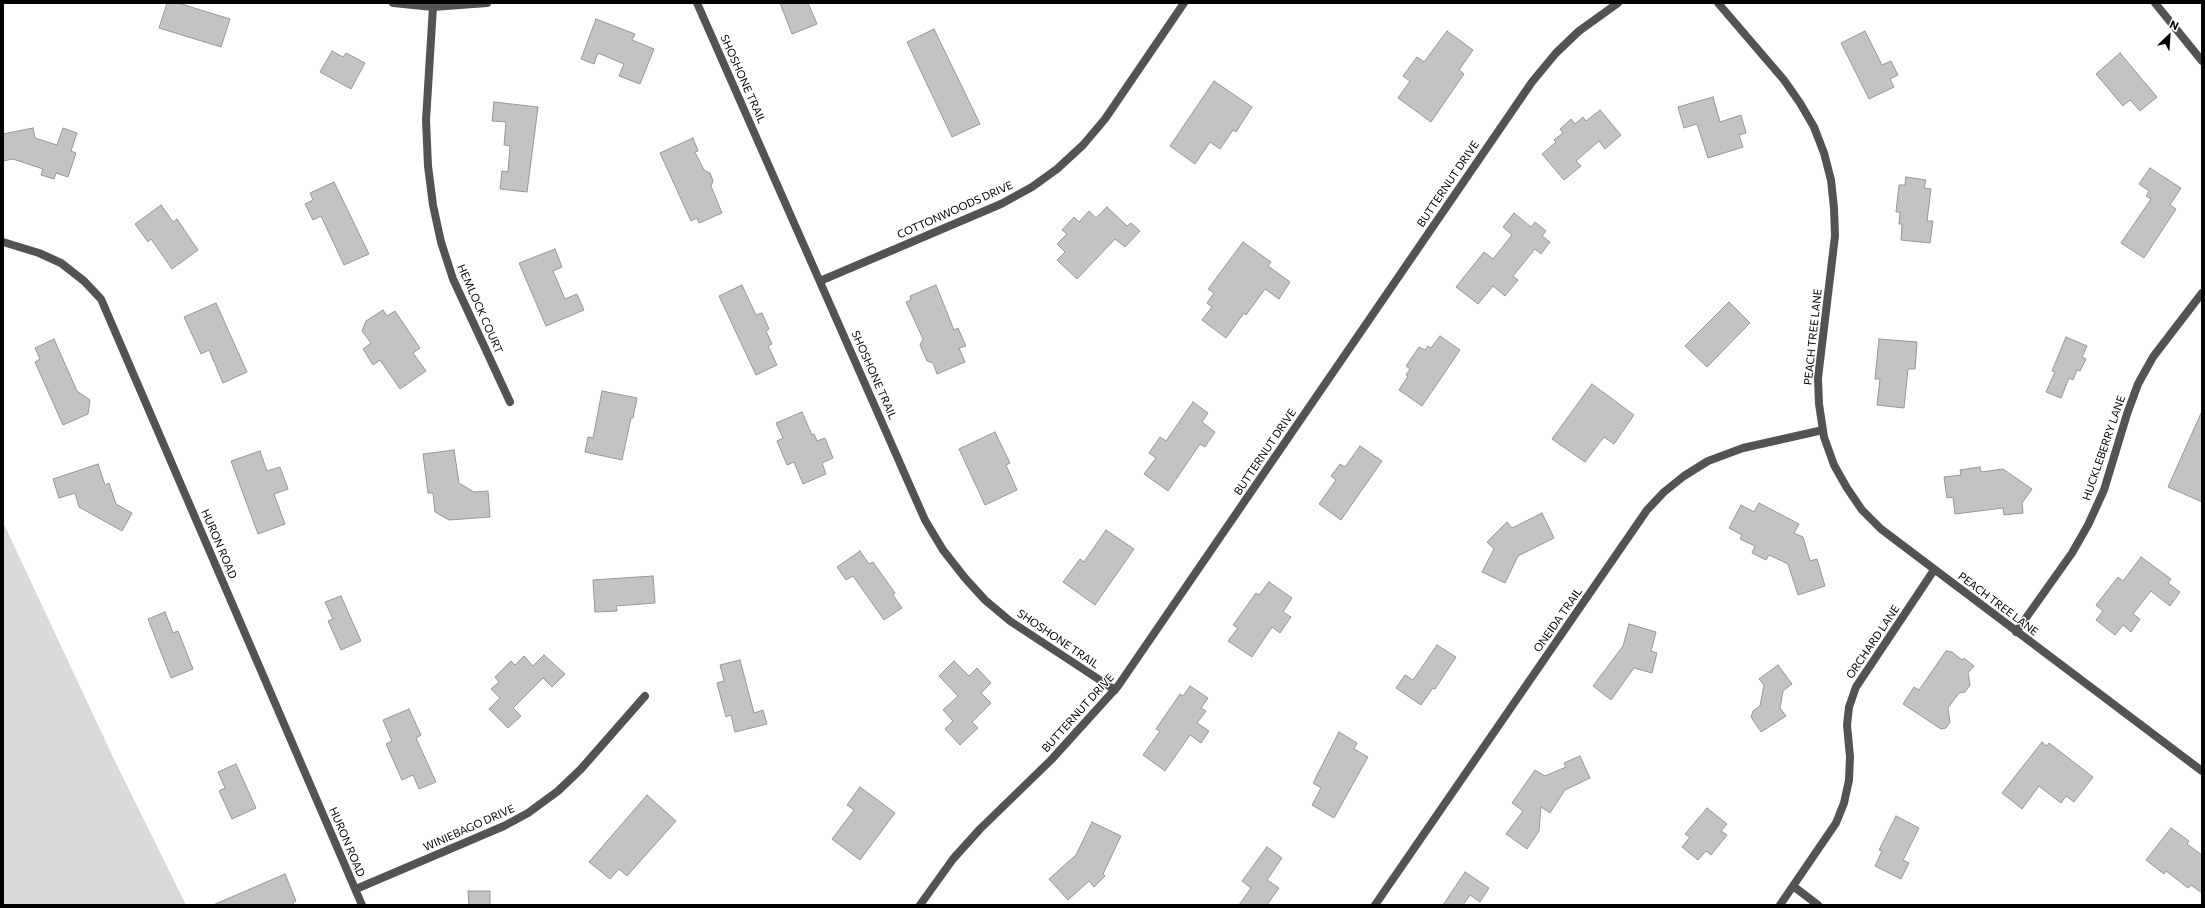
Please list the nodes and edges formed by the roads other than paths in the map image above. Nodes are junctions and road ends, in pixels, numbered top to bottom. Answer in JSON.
{"nodes":[{"id":1,"x":393,"y":3,"type":"edge"},
{"id":2,"x":487,"y":3,"type":"edge"},
{"id":3,"x":698,"y":3,"type":"edge"},
{"id":4,"x":1184,"y":3,"type":"edge"},
{"id":5,"x":1618,"y":3,"type":"edge"},
{"id":6,"x":1718,"y":3,"type":"edge"},
{"id":7,"x":2155,"y":3,"type":"edge"},
{"id":8,"x":433,"y":7,"type":"junction"},
{"id":9,"x":2202,"y":62,"type":"edge"},
{"id":10,"x":3,"y":242,"type":"edge"},
{"id":11,"x":820,"y":281,"type":"junction"},
{"id":12,"x":2201,"y":297,"type":"edge"},
{"id":13,"x":510,"y":402,"type":"dead end"},
{"id":14,"x":1822,"y":430,"type":"junction"},
{"id":15,"x":1934,"y":570,"type":"junction"},
{"id":16,"x":2016,"y":632,"type":"junction"},
{"id":17,"x":1115,"y":690,"type":"junction"},
{"id":18,"x":645,"y":696,"type":"dead end"},
{"id":19,"x":2202,"y":771,"type":"edge"},
{"id":20,"x":1793,"y":886,"type":"junction"},
{"id":21,"x":356,"y":889,"type":"junction"},
{"id":22,"x":362,"y":905,"type":"edge"},
{"id":23,"x":920,"y":905,"type":"edge"},
{"id":24,"x":1375,"y":905,"type":"edge"},
{"id":25,"x":1780,"y":905,"type":"edge"},
{"id":26,"x":1818,"y":905,"type":"edge"}],
"edges":[{"from":1,"to":8,"type":"street"},
{"from":2,"to":8,"type":"street"},
{"from":3,"to":11,"type":"street","name":"SHOSHONE TRAIL"},
{"from":4,"to":11,"type":"street","name":"COTTONWOODS DRIVE"},
{"from":5,"to":17,"type":"street","name":"BUTTERNUT DRIVE"},
{"from":6,"to":14,"type":"street","name":"PEACH TREE LANE"},
{"from":7,"to":9,"type":"street"},
{"from":8,"to":13,"type":"street","name":"HEMLOCK COURT"},
{"from":10,"to":21,"type":"street","name":"HURON ROAD"},
{"from":11,"to":17,"type":"street","name":"SHOSHONE TRAIL"},
{"from":12,"to":16,"type":"street","name":"HUCKLEBERRY LANE"},
{"from":14,"to":15,"type":"street","name":"PEACH TREE LANE"},
{"from":14,"to":24,"type":"street","name":"ONEIDA TRAIL"},
{"from":15,"to":16,"type":"street","name":"PEACH TREE LANE"},
{"from":15,"to":20,"type":"street","name":"ORCHARD LANE"},
{"from":16,"to":19,"type":"street","name":"PEACH TREE LANE"},
{"from":17,"to":23,"type":"street","name":"BUTTERNUT DRIVE"},
{"from":18,"to":21,"type":"street","name":"WINIEBAGO DRIVE"},
{"from":20,"to":25,"type":"street","name":"ORCHARD LANE"},
{"from":20,"to":26,"type":"street"},
{"from":21,"to":22,"type":"street","name":"HURON ROAD"}]}
